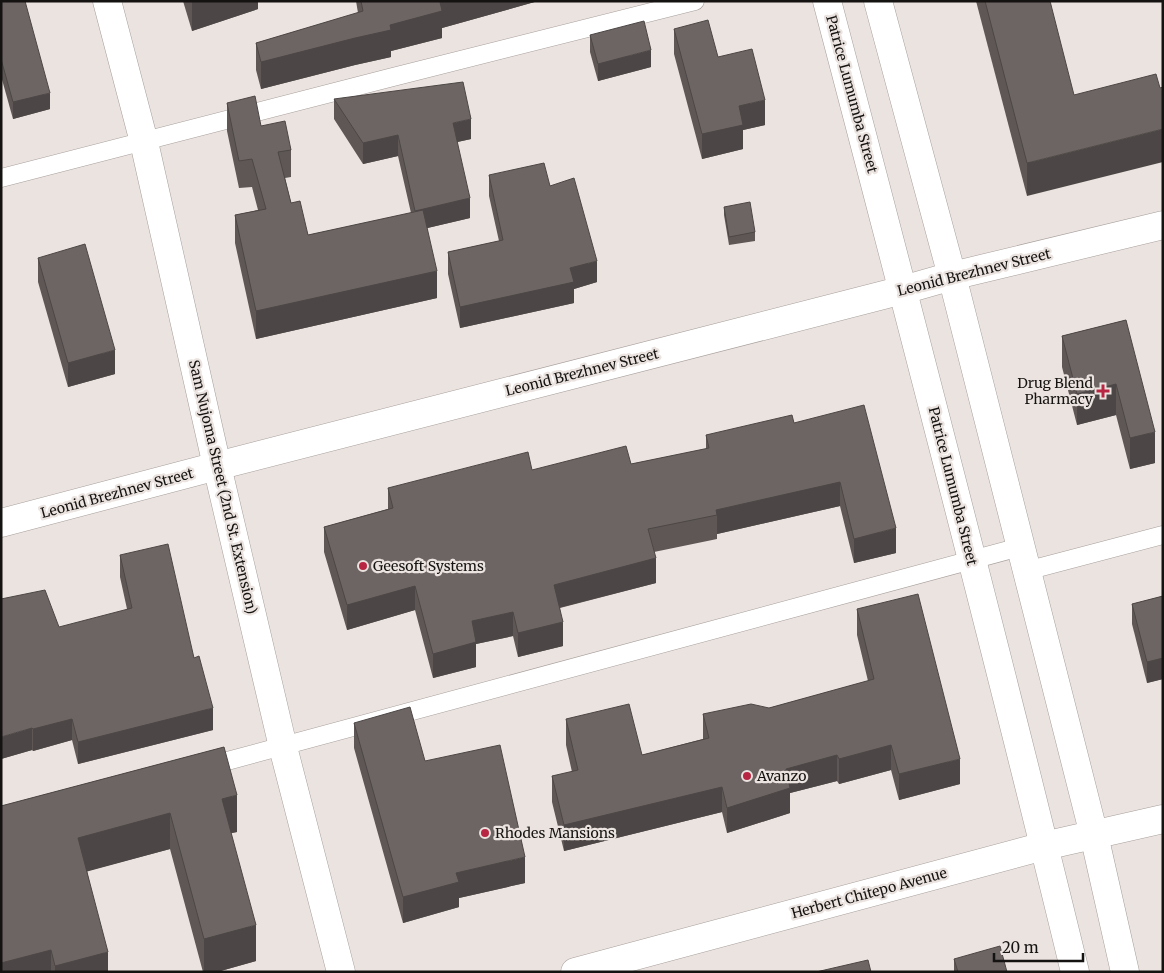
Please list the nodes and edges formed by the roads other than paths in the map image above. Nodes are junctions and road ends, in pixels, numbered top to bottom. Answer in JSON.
{"nodes":[{"id":1,"x":107,"y":1,"type":"edge"},
{"id":2,"x":695,"y":1,"type":"edge"},
{"id":3,"x":828,"y":1,"type":"edge"},
{"id":4,"x":878,"y":1,"type":"edge"},
{"id":5,"x":144,"y":142,"type":"junction"},
{"id":6,"x":1,"y":178,"type":"edge"},
{"id":7,"x":1163,"y":225,"type":"edge"},
{"id":8,"x":952,"y":276,"type":"junction"},
{"id":9,"x":903,"y":290,"type":"junction"},
{"id":10,"x":217,"y":466,"type":"junction"},
{"id":11,"x":1,"y":523,"type":"edge"},
{"id":12,"x":1163,"y":534,"type":"edge"},
{"id":13,"x":1023,"y":559,"type":"junction"},
{"id":14,"x":972,"y":560,"type":"junction"},
{"id":15,"x":283,"y":747,"type":"junction"},
{"id":16,"x":189,"y":771,"type":"edge"},
{"id":17,"x":1163,"y":819,"type":"edge"},
{"id":18,"x":1094,"y":835,"type":"junction"},
{"id":19,"x":1044,"y":846,"type":"junction"},
{"id":20,"x":341,"y":972,"type":"edge"},
{"id":21,"x":576,"y":972,"type":"edge"},
{"id":22,"x":1075,"y":972,"type":"edge"},
{"id":23,"x":1125,"y":972,"type":"edge"}],
"edges":[{"from":1,"to":5,"type":"main road","name":"Sam Nujoma Street (2nd St. Extension)"},
{"from":2,"to":5,"type":"lane"},
{"from":3,"to":9,"type":"main road","name":"Patrice Lumumba Street"},
{"from":4,"to":8,"type":"main road"},
{"from":5,"to":6,"type":"lane"},
{"from":5,"to":10,"type":"main road","name":"Sam Nujoma Street (2nd St. Extension)"},
{"from":7,"to":8,"type":"main road","name":"Leonid Brezhnev Street"},
{"from":8,"to":9,"type":"main road","name":"Leonid Brezhnev Street"},
{"from":8,"to":13,"type":"main road"},
{"from":9,"to":10,"type":"main road","name":"Leonid Brezhnev Street"},
{"from":9,"to":14,"type":"main road","name":"Patrice Lumumba Street"},
{"from":10,"to":11,"type":"main road","name":"Leonid Brezhnev Street"},
{"from":10,"to":15,"type":"main road","name":"Sam Nujoma Street (2nd St. Extension)"},
{"from":12,"to":13,"type":"lane"},
{"from":13,"to":14,"type":"lane"},
{"from":13,"to":18,"type":"main road"},
{"from":14,"to":15,"type":"lane"},
{"from":14,"to":19,"type":"main road","name":"Patrice Lumumba Street"},
{"from":15,"to":16,"type":"lane"},
{"from":15,"to":20,"type":"main road","name":"Sam Nujoma Street (2nd St. Extension)"},
{"from":17,"to":18,"type":"main road","name":"Herbert Chitepo Avenue"},
{"from":18,"to":19,"type":"main road","name":"Herbert Chitepo Avenue"},
{"from":18,"to":23,"type":"main road"},
{"from":19,"to":21,"type":"main road","name":"Herbert Chitepo Avenue"},
{"from":19,"to":22,"type":"main road","name":"Patrice Lumumba Street"}]}
